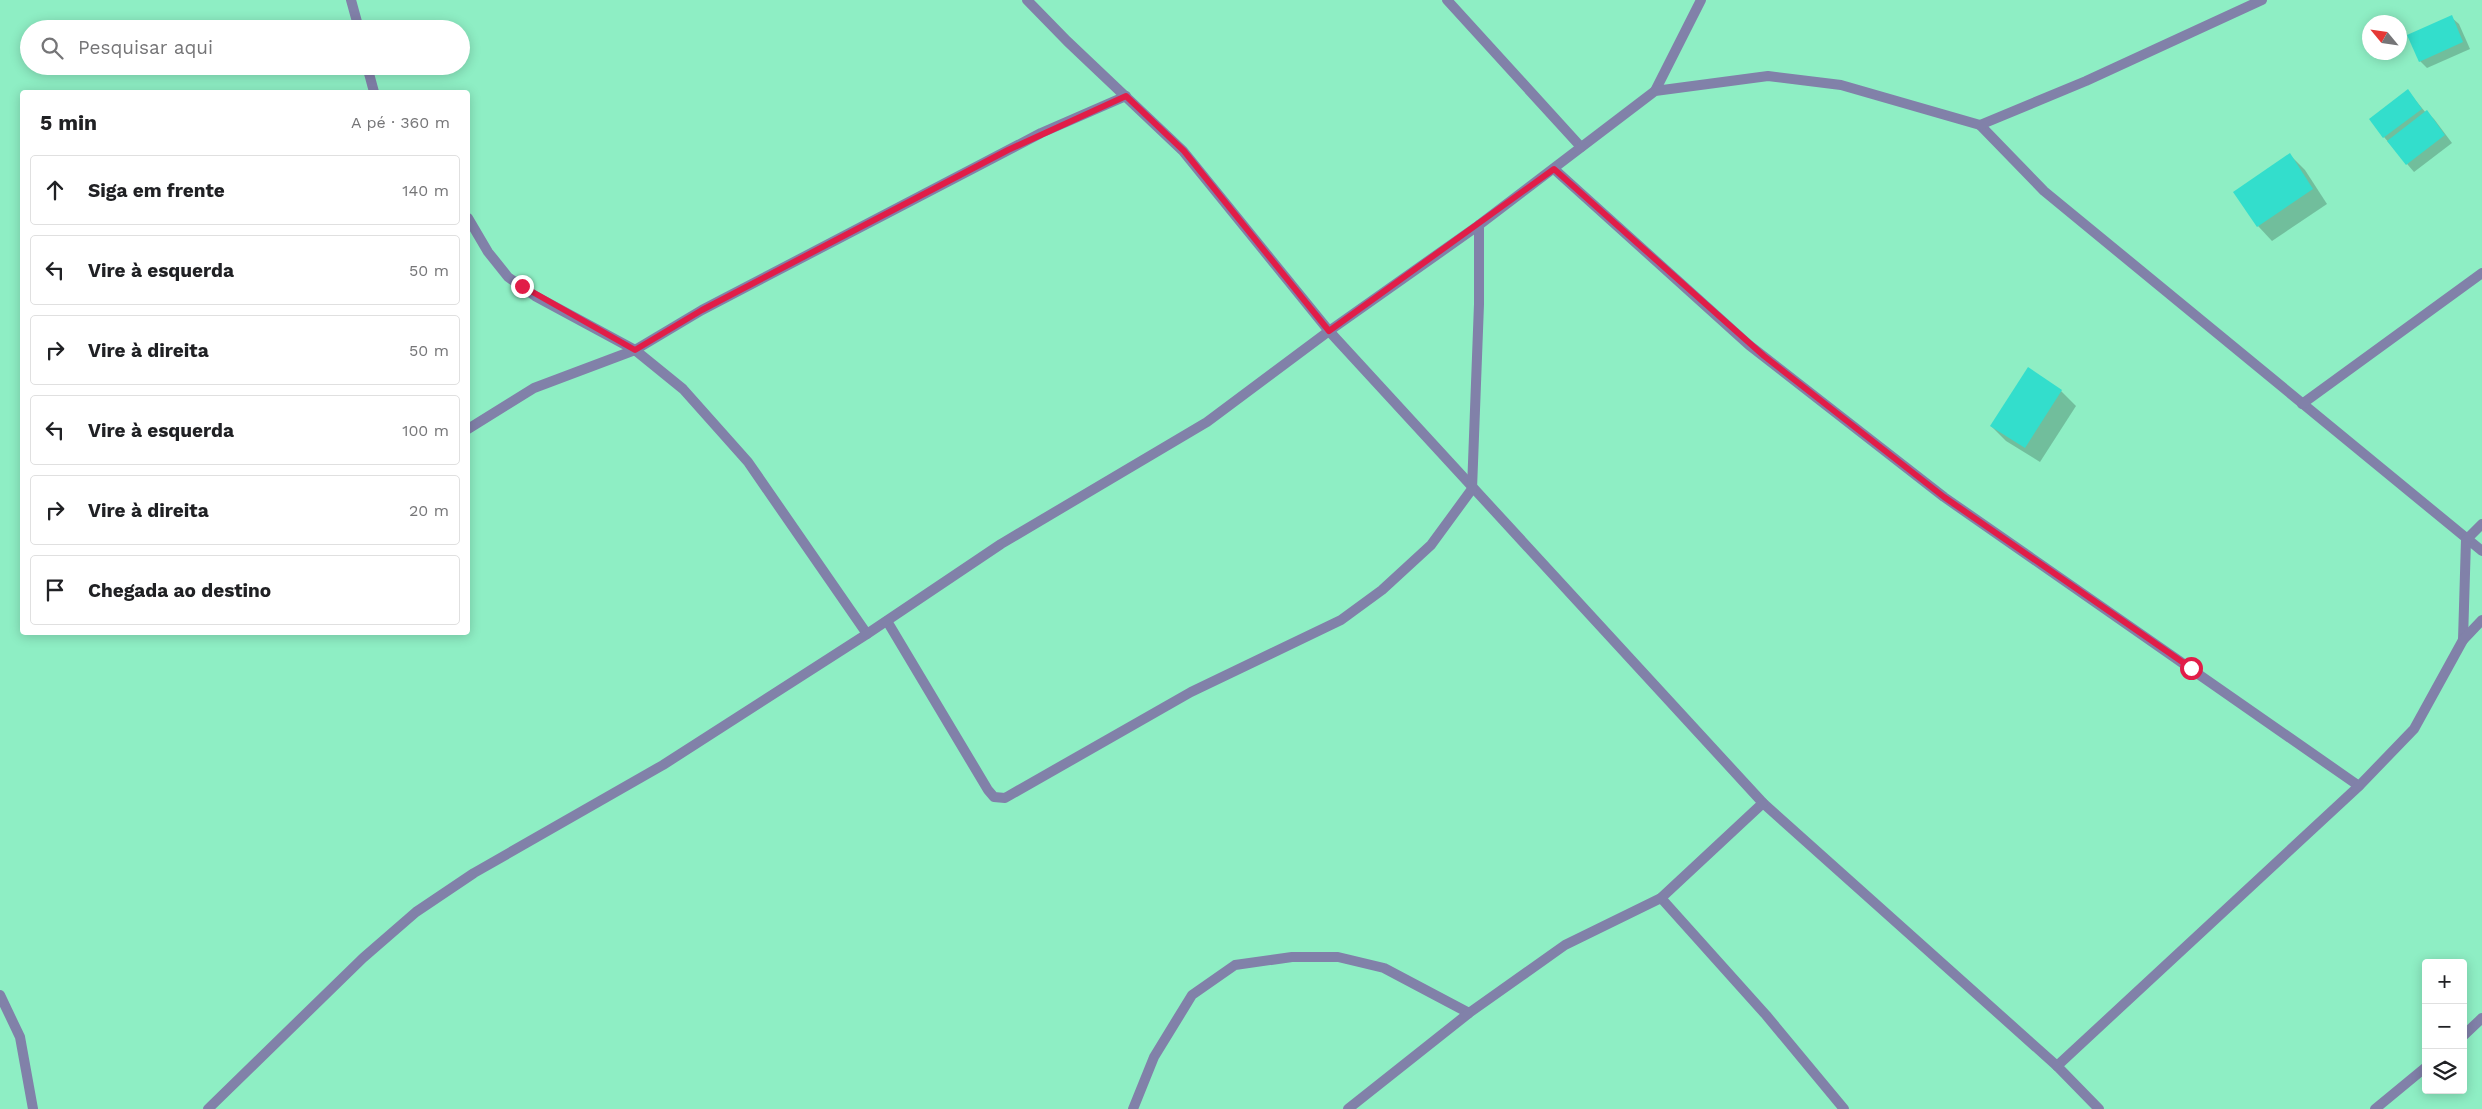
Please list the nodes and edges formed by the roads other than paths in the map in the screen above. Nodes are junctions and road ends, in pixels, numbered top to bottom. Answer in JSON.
{"nodes":[{"id":1,"x":351,"y":0,"type":"edge"},
{"id":2,"x":1027,"y":0,"type":"edge"},
{"id":3,"x":1447,"y":0,"type":"edge"},
{"id":4,"x":1701,"y":0,"type":"edge"},
{"id":5,"x":2262,"y":0,"type":"edge"},
{"id":6,"x":357,"y":20,"type":"edge"},
{"id":7,"x":369,"y":75,"type":"edge"},
{"id":8,"x":373,"y":90,"type":"edge"},
{"id":9,"x":1655,"y":91,"type":"junction"},
{"id":10,"x":1126,"y":96,"type":"junction"},
{"id":11,"x":1980,"y":125,"type":"junction"},
{"id":12,"x":1581,"y":147,"type":"junction"},
{"id":13,"x":1554,"y":169,"type":"junction"},
{"id":14,"x":470,"y":221,"type":"edge"},
{"id":15,"x":1479,"y":225,"type":"junction"},
{"id":16,"x":2482,"y":273,"type":"edge"},
{"id":17,"x":1329,"y":331,"type":"junction"},
{"id":18,"x":635,"y":350,"type":"junction"},
{"id":19,"x":2302,"y":404,"type":"junction"},
{"id":20,"x":470,"y":428,"type":"edge"},
{"id":21,"x":1472,"y":489,"type":"junction"},
{"id":22,"x":2482,"y":524,"type":"edge"},
{"id":23,"x":2466,"y":540,"type":"junction"},
{"id":24,"x":2482,"y":551,"type":"edge"},
{"id":25,"x":2482,"y":620,"type":"edge"},
{"id":26,"x":887,"y":621,"type":"junction"},
{"id":27,"x":867,"y":634,"type":"junction"},
{"id":28,"x":2463,"y":640,"type":"junction"},
{"id":29,"x":2359,"y":786,"type":"junction"},
{"id":30,"x":1763,"y":804,"type":"junction"},
{"id":31,"x":1662,"y":898,"type":"junction"},
{"id":32,"x":0,"y":995,"type":"edge"},
{"id":33,"x":1469,"y":1013,"type":"junction"},
{"id":34,"x":2482,"y":1018,"type":"edge"},
{"id":35,"x":2467,"y":1032,"type":"edge"},
{"id":36,"x":2057,"y":1066,"type":"junction"},
{"id":37,"x":2422,"y":1070,"type":"edge"},
{"id":38,"x":33,"y":1109,"type":"edge"},
{"id":39,"x":208,"y":1109,"type":"edge"},
{"id":40,"x":1134,"y":1109,"type":"edge"},
{"id":41,"x":1348,"y":1109,"type":"edge"},
{"id":42,"x":1844,"y":1109,"type":"edge"},
{"id":43,"x":2099,"y":1109,"type":"edge"},
{"id":44,"x":2376,"y":1109,"type":"edge"}],
"edges":[{"from":1,"to":6,"type":"street"},
{"from":2,"to":10,"type":"street"},
{"from":3,"to":12,"type":"street"},
{"from":4,"to":9,"type":"street"},
{"from":5,"to":11,"type":"street"},
{"from":7,"to":8,"type":"street"},
{"from":9,"to":11,"type":"street"},
{"from":9,"to":12,"type":"street"},
{"from":10,"to":17,"type":"street"},
{"from":10,"to":18,"type":"street"},
{"from":11,"to":19,"type":"street"},
{"from":12,"to":13,"type":"street"},
{"from":13,"to":15,"type":"street"},
{"from":13,"to":29,"type":"street"},
{"from":14,"to":18,"type":"street"},
{"from":15,"to":17,"type":"street"},
{"from":15,"to":21,"type":"street"},
{"from":16,"to":19,"type":"street"},
{"from":17,"to":21,"type":"street"},
{"from":17,"to":26,"type":"street"},
{"from":18,"to":20,"type":"street"},
{"from":18,"to":27,"type":"street"},
{"from":19,"to":23,"type":"street"},
{"from":21,"to":26,"type":"street"},
{"from":21,"to":30,"type":"street"},
{"from":22,"to":23,"type":"street"},
{"from":23,"to":24,"type":"street"},
{"from":23,"to":28,"type":"street"},
{"from":25,"to":28,"type":"street"},
{"from":26,"to":27,"type":"street"},
{"from":27,"to":39,"type":"street"},
{"from":28,"to":29,"type":"street"},
{"from":29,"to":36,"type":"street"},
{"from":30,"to":31,"type":"street"},
{"from":30,"to":36,"type":"street"},
{"from":31,"to":33,"type":"street"},
{"from":31,"to":42,"type":"street"},
{"from":32,"to":38,"type":"street"},
{"from":33,"to":40,"type":"street"},
{"from":33,"to":41,"type":"street"},
{"from":34,"to":35,"type":"street"},
{"from":36,"to":43,"type":"street"},
{"from":37,"to":44,"type":"street"}]}
